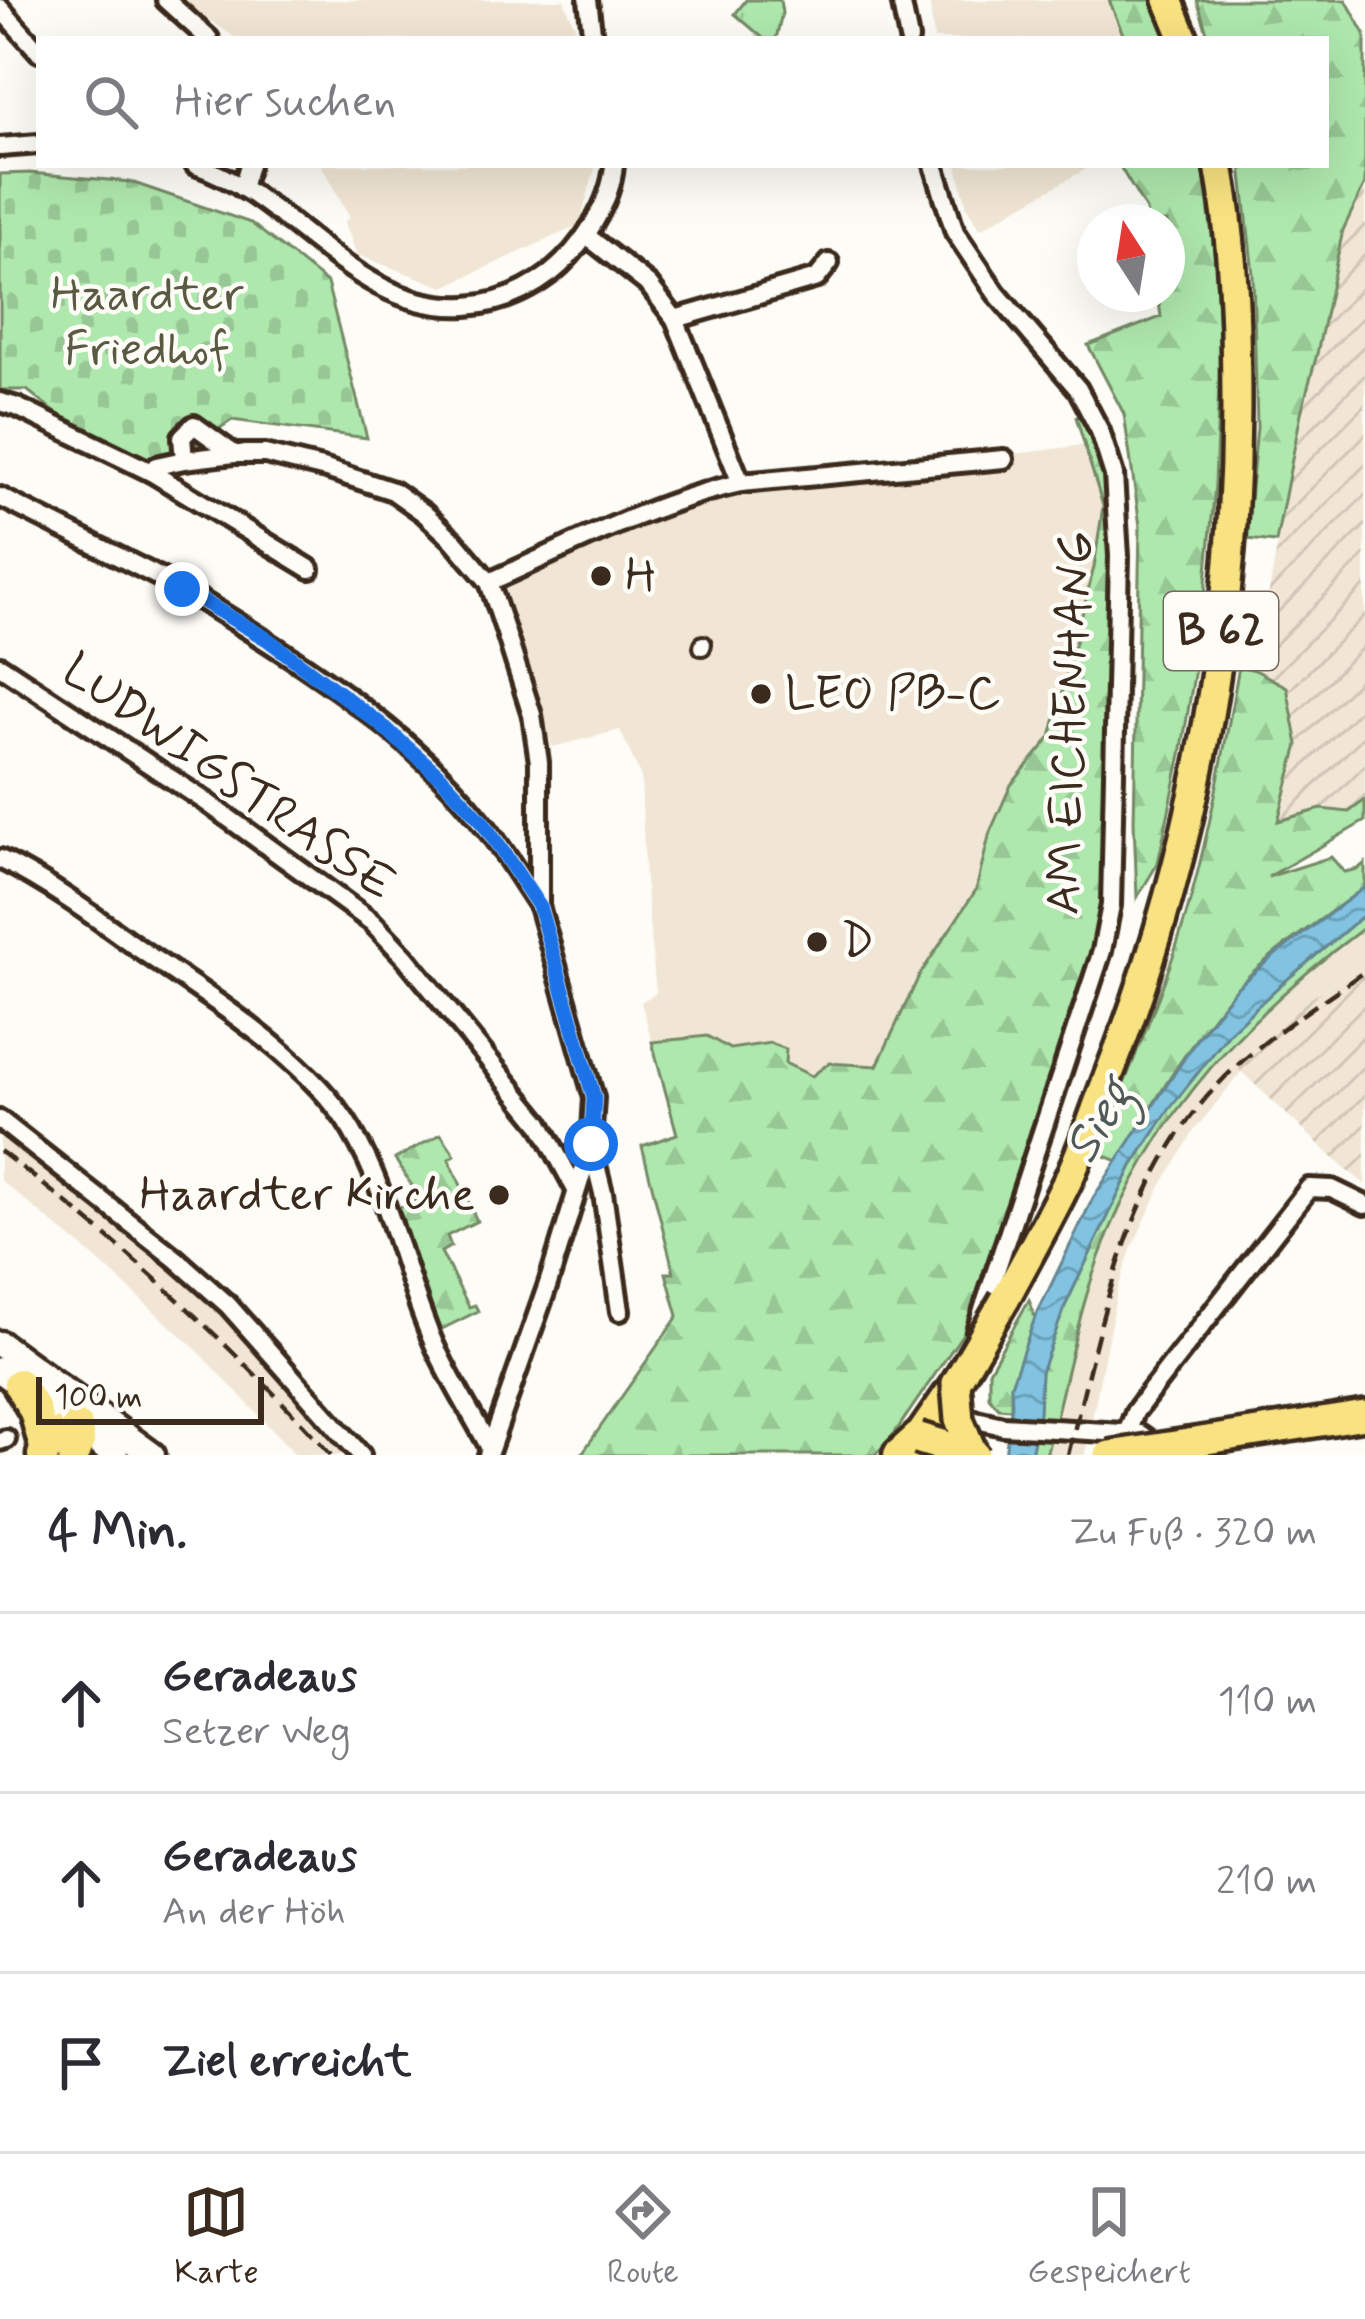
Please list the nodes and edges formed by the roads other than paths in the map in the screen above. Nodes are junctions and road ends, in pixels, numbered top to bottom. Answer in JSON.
{"nodes":[{"id":1,"x":166,"y":0,"type":"edge"},
{"id":2,"x":588,"y":0,"type":"edge"},
{"id":3,"x":901,"y":0,"type":"edge"},
{"id":4,"x":1168,"y":0,"type":"edge"},
{"id":5,"x":0,"y":8,"type":"edge"},
{"id":6,"x":206,"y":36,"type":"edge"},
{"id":7,"x":593,"y":36,"type":"edge"},
{"id":8,"x":908,"y":36,"type":"edge"},
{"id":9,"x":1183,"y":36,"type":"edge"},
{"id":10,"x":36,"y":49,"type":"edge"},
{"id":11,"x":36,"y":144,"type":"edge"},
{"id":12,"x":0,"y":147,"type":"edge"},
{"id":13,"x":204,"y":168,"type":"edge"},
{"id":14,"x":248,"y":168,"type":"edge"},
{"id":15,"x":614,"y":168,"type":"edge"},
{"id":16,"x":935,"y":168,"type":"edge"},
{"id":17,"x":1219,"y":168,"type":"edge"},
{"id":18,"x":242,"y":188,"type":"junction"},
{"id":19,"x":587,"y":236,"type":"junction"},
{"id":20,"x":829,"y":262,"type":"dead end"},
{"id":21,"x":675,"y":319,"type":"junction"},
{"id":22,"x":0,"y":403,"type":"edge"},
{"id":23,"x":234,"y":454,"type":"junction"},
{"id":24,"x":1004,"y":458,"type":"dead end"},
{"id":25,"x":184,"y":460,"type":"junction"},
{"id":26,"x":151,"y":472,"type":"junction"},
{"id":27,"x":741,"y":483,"type":"junction"},
{"id":28,"x":0,"y":497,"type":"edge"},
{"id":29,"x":310,"y":569,"type":"dead end"},
{"id":30,"x":489,"y":582,"type":"junction"},
{"id":31,"x":0,"y":666,"type":"edge"},
{"id":32,"x":0,"y":859,"type":"edge"},
{"id":33,"x":539,"y":906,"type":"junction"},
{"id":34,"x":0,"y":1120,"type":"edge"},
{"id":35,"x":591,"y":1144,"type":"junction"},
{"id":36,"x":576,"y":1190,"type":"junction"},
{"id":37,"x":1365,"y":1205,"type":"edge"},
{"id":38,"x":620,"y":1311,"type":"dead end"},
{"id":39,"x":0,"y":1344,"type":"edge"},
{"id":40,"x":9,"y":1377,"type":"edge"},
{"id":41,"x":956,"y":1383,"type":"junction"},
{"id":42,"x":1363,"y":1417,"type":"edge"},
{"id":43,"x":976,"y":1420,"type":"junction"},
{"id":44,"x":61,"y":1438,"type":"edge"},
{"id":45,"x":1118,"y":1444,"type":"edge"},
{"id":46,"x":914,"y":1451,"type":"edge"},
{"id":47,"x":489,"y":1452,"type":"edge"},
{"id":48,"x":115,"y":1455,"type":"edge"},
{"id":49,"x":152,"y":1455,"type":"edge"},
{"id":50,"x":362,"y":1455,"type":"edge"},
{"id":51,"x":973,"y":1455,"type":"edge"},
{"id":52,"x":1151,"y":1455,"type":"edge"}],
"edges":[{"from":1,"to":6,"type":"street"},
{"from":2,"to":7,"type":"street"},
{"from":3,"to":8,"type":"street"},
{"from":4,"to":9,"type":"main road"},
{"from":5,"to":10,"type":"street"},
{"from":11,"to":12,"type":"street"},
{"from":13,"to":18,"type":"street"},
{"from":14,"to":18,"type":"street"},
{"from":15,"to":19,"type":"street"},
{"from":16,"to":43,"type":"street","name":"AM EICHENHANG"},
{"from":17,"to":41,"type":"main road","number":"B 62","bridge":true},
{"from":18,"to":19,"type":"street"},
{"from":19,"to":21,"type":"street"},
{"from":20,"to":21,"type":"street"},
{"from":21,"to":27,"type":"street"},
{"from":22,"to":26,"type":"street"},
{"from":23,"to":25,"type":"street"},
{"from":23,"to":25,"type":"street"},
{"from":23,"to":30,"type":"street"},
{"from":24,"to":27,"type":"street"},
{"from":25,"to":26,"type":"street"},
{"from":26,"to":29,"type":"street"},
{"from":27,"to":30,"type":"street"},
{"from":28,"to":33,"type":"street"},
{"from":30,"to":33,"type":"street"},
{"from":31,"to":36,"type":"street","name":"LUDWIGSTRASSE"},
{"from":32,"to":47,"type":"street"},
{"from":33,"to":35,"type":"street"},
{"from":34,"to":50,"type":"street"},
{"from":35,"to":36,"type":"street"},
{"from":35,"to":38,"type":"street"},
{"from":36,"to":47,"type":"street"},
{"from":37,"to":45,"type":"street"},
{"from":39,"to":44,"type":"main road"},
{"from":40,"to":44,"type":"highway"},
{"from":41,"to":46,"type":"main road","number":"B 62"},
{"from":41,"to":51,"type":"main road","bridge":true},
{"from":42,"to":45,"type":"main road","bridge":true},
{"from":43,"to":45,"type":"street"},
{"from":43,"to":51,"type":"street","name":"AM EICHENHANG"},
{"from":44,"to":48,"type":"main road"},
{"from":44,"to":49,"type":"main road"},
{"from":45,"to":52,"type":"street"},
{"from":46,"to":51,"type":"highway","bridge":true}]}
